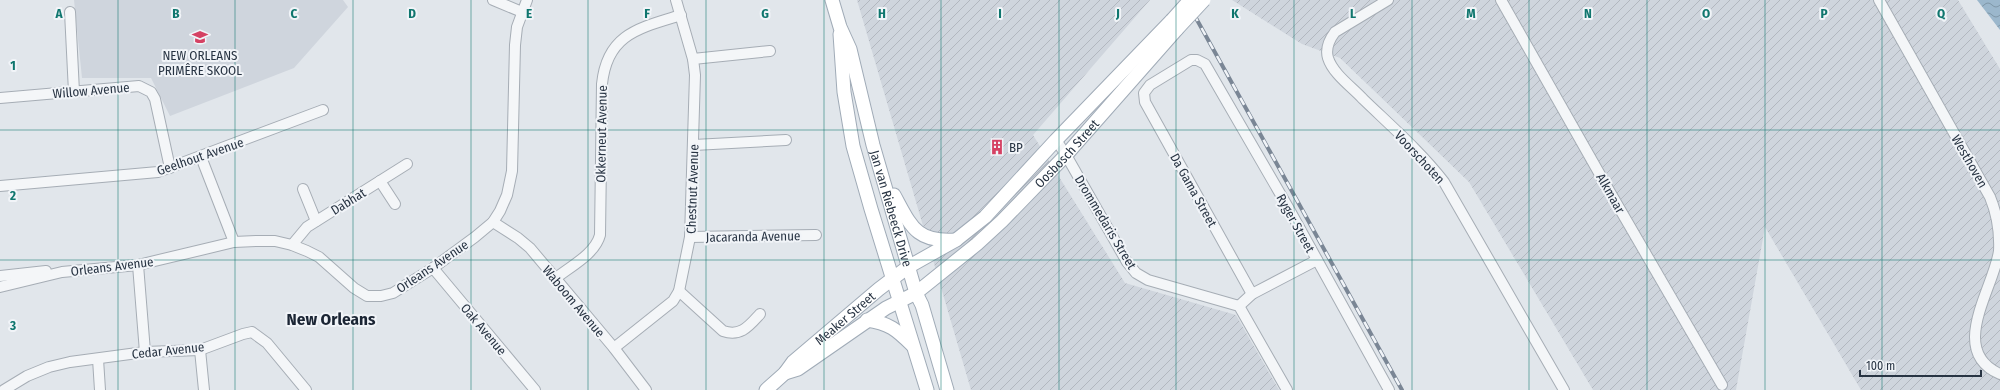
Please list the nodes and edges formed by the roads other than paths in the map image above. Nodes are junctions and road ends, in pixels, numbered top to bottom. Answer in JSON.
{"nodes":[{"id":1,"x":493,"y":0,"type":"edge"},
{"id":2,"x":527,"y":0,"type":"edge"},
{"id":3,"x":676,"y":0,"type":"edge"},
{"id":4,"x":832,"y":0,"type":"edge"},
{"id":5,"x":1190,"y":0,"type":"edge"},
{"id":6,"x":1204,"y":0,"type":"edge"},
{"id":7,"x":1388,"y":0,"type":"edge"},
{"id":8,"x":1501,"y":0,"type":"edge"},
{"id":9,"x":1879,"y":0,"type":"edge"},
{"id":10,"x":70,"y":12,"type":"dead end"},
{"id":11,"x":522,"y":12,"type":"junction"},
{"id":12,"x":681,"y":15,"type":"junction"},
{"id":13,"x":1174,"y":25,"type":"junction"},
{"id":14,"x":840,"y":27,"type":"junction"},
{"id":15,"x":770,"y":51,"type":"dead end"},
{"id":16,"x":693,"y":59,"type":"junction"},
{"id":17,"x":1150,"y":84,"type":"joint"},
{"id":18,"x":74,"y":92,"type":"junction"},
{"id":19,"x":0,"y":98,"type":"edge"},
{"id":20,"x":323,"y":110,"type":"dead end"},
{"id":21,"x":786,"y":140,"type":"dead end"},
{"id":22,"x":1056,"y":140,"type":"junction"},
{"id":23,"x":694,"y":145,"type":"junction"},
{"id":24,"x":874,"y":145,"type":"junction"},
{"id":25,"x":1066,"y":155,"type":"junction"},
{"id":26,"x":201,"y":157,"type":"junction"},
{"id":27,"x":407,"y":164,"type":"dead end"},
{"id":28,"x":170,"y":168,"type":"junction"},
{"id":29,"x":380,"y":181,"type":"junction"},
{"id":30,"x":0,"y":186,"type":"edge"},
{"id":31,"x":303,"y":190,"type":"dead end"},
{"id":32,"x":395,"y":204,"type":"dead end"},
{"id":33,"x":316,"y":221,"type":"junction"},
{"id":34,"x":493,"y":222,"type":"junction"},
{"id":35,"x":816,"y":235,"type":"dead end"},
{"id":36,"x":690,"y":237,"type":"junction"},
{"id":37,"x":956,"y":240,"type":"junction"},
{"id":38,"x":234,"y":242,"type":"junction"},
{"id":39,"x":292,"y":245,"type":"junction"},
{"id":40,"x":1317,"y":260,"type":"junction"},
{"id":41,"x":138,"y":265,"type":"junction"},
{"id":42,"x":908,"y":267,"type":"junction"},
{"id":43,"x":433,"y":268,"type":"junction"},
{"id":44,"x":62,"y":272,"type":"junction"},
{"id":45,"x":0,"y":276,"type":"edge"},
{"id":46,"x":556,"y":278,"type":"junction"},
{"id":47,"x":892,"y":279,"type":"junction"},
{"id":48,"x":0,"y":287,"type":"edge"},
{"id":49,"x":679,"y":291,"type":"junction"},
{"id":50,"x":916,"y":292,"type":"junction"},
{"id":51,"x":1252,"y":294,"type":"junction"},
{"id":52,"x":899,"y":301,"type":"junction"},
{"id":53,"x":1239,"y":306,"type":"junction"},
{"id":54,"x":760,"y":314,"type":"dead end"},
{"id":55,"x":867,"y":320,"type":"junction"},
{"id":56,"x":914,"y":346,"type":"junction"},
{"id":57,"x":614,"y":348,"type":"junction"},
{"id":58,"x":200,"y":350,"type":"junction"},
{"id":59,"x":145,"y":352,"type":"junction"},
{"id":60,"x":98,"y":358,"type":"junction"},
{"id":61,"x":785,"y":373,"type":"junction"},
{"id":62,"x":2000,"y":374,"type":"edge"},
{"id":63,"x":1722,"y":385,"type":"dead end"},
{"id":64,"x":4,"y":390,"type":"edge"},
{"id":65,"x":100,"y":390,"type":"edge"},
{"id":66,"x":204,"y":390,"type":"edge"},
{"id":67,"x":306,"y":390,"type":"edge"},
{"id":68,"x":535,"y":390,"type":"edge"},
{"id":69,"x":646,"y":390,"type":"edge"},
{"id":70,"x":766,"y":390,"type":"edge"},
{"id":71,"x":927,"y":390,"type":"edge"},
{"id":72,"x":947,"y":390,"type":"edge"},
{"id":73,"x":1287,"y":390,"type":"edge"},
{"id":74,"x":1389,"y":390,"type":"edge"},
{"id":75,"x":1564,"y":390,"type":"edge"}],
"edges":[{"from":1,"to":11,"type":"street"},
{"from":2,"to":11,"type":"street","name":"Orleans Avenue"},
{"from":3,"to":12,"type":"street","name":"Chestnut Avenue"},
{"from":4,"to":14,"type":"main road","name":"Jan van Riebeeck Drive"},
{"from":5,"to":13,"type":"main road","name":"Oosbosch Street","bridge":true},
{"from":6,"to":13,"type":"main road","name":"Oosbosch Street","bridge":true},
{"from":7,"to":75,"type":"street","name":"Voorschoten"},
{"from":8,"to":63,"type":"street","name":"Alkmaar"},
{"from":9,"to":62,"type":"street","name":"Westhoven"},
{"from":10,"to":18,"type":"street"},
{"from":11,"to":34,"type":"street","name":"Orleans Avenue"},
{"from":12,"to":16,"type":"street","name":"Chestnut Avenue"},
{"from":12,"to":46,"type":"street","name":"Okkerneut Avenue"},
{"from":13,"to":22,"type":"main road","name":"Oosbosch Street"},
{"from":13,"to":25,"type":"main road","name":"Oosbosch Street"},
{"from":14,"to":24,"type":"main road","name":"Jan van Riebeeck Drive"},
{"from":14,"to":47,"type":"main road","name":"Jan van Riebeeck Drive"},
{"from":15,"to":16,"type":"street"},
{"from":16,"to":23,"type":"street","name":"Chestnut Avenue"},
{"from":17,"to":40,"type":"street","name":"Ryger Street"},
{"from":17,"to":51,"type":"street","name":"Da Gama Street"},
{"from":18,"to":19,"type":"street","name":"Willow Avenue"},
{"from":18,"to":28,"type":"street","name":"Willow Avenue"},
{"from":20,"to":26,"type":"street","name":"Geelhout Avenue"},
{"from":21,"to":23,"type":"street"},
{"from":22,"to":25,"type":"street","name":"Drommedaris Street"},
{"from":22,"to":37,"type":"main road","name":"Oosbosch Street"},
{"from":23,"to":36,"type":"street","name":"Chestnut Avenue"},
{"from":24,"to":37,"type":"main road"},
{"from":24,"to":42,"type":"main road","name":"Jan van Riebeeck Drive"},
{"from":25,"to":50,"type":"main road","name":"Oosbosch Street"},
{"from":25,"to":53,"type":"street","name":"Drommedaris Street"},
{"from":26,"to":28,"type":"street","name":"Geelhout Avenue"},
{"from":26,"to":38,"type":"street"},
{"from":27,"to":29,"type":"street","name":"Dabhat"},
{"from":28,"to":30,"type":"street","name":"Geelhout Avenue"},
{"from":29,"to":32,"type":"street","name":"Dabhat"},
{"from":29,"to":33,"type":"street","name":"Dabhat"},
{"from":31,"to":33,"type":"street","name":"Dabhat"},
{"from":33,"to":39,"type":"street","name":"Dabhat"},
{"from":34,"to":43,"type":"street","name":"Orleans Avenue"},
{"from":34,"to":46,"type":"street","name":"Waboom Avenue"},
{"from":35,"to":36,"type":"street","name":"Jacaranda Avenue"},
{"from":36,"to":49,"type":"street","name":"Chestnut Avenue"},
{"from":37,"to":42,"type":"main road","name":"Oosbosch Street"},
{"from":38,"to":39,"type":"street","name":"Orleans Avenue"},
{"from":38,"to":41,"type":"street","name":"Orleans Avenue"},
{"from":39,"to":43,"type":"street","name":"Orleans Avenue"},
{"from":40,"to":51,"type":"street"},
{"from":40,"to":74,"type":"street","name":"Ryger Street"},
{"from":41,"to":44,"type":"street","name":"Orleans Avenue"},
{"from":41,"to":59,"type":"street"},
{"from":42,"to":47,"type":"main road","name":"Meaker Street"},
{"from":42,"to":50,"type":"main road","name":"Jan van Riebeeck Drive"},
{"from":43,"to":68,"type":"street","name":"Oak Avenue"},
{"from":44,"to":45,"type":"street","name":"Orleans Avenue"},
{"from":44,"to":48,"type":"street","name":"Orleans Avenue"},
{"from":46,"to":57,"type":"street","name":"Waboom Avenue"},
{"from":47,"to":52,"type":"main road","name":"Jan van Riebeeck Drive"},
{"from":47,"to":61,"type":"main road","name":"Meaker Street"},
{"from":49,"to":54,"type":"street"},
{"from":49,"to":57,"type":"street","name":"Chestnut Avenue"},
{"from":50,"to":52,"type":"main road","name":"Meaker Street"},
{"from":50,"to":72,"type":"main road","name":"Jan van Riebeeck Drive"},
{"from":51,"to":53,"type":"street"},
{"from":52,"to":55,"type":"main road","name":"Meaker Street"},
{"from":52,"to":56,"type":"main road","name":"Jan van Riebeeck Drive"},
{"from":53,"to":73,"type":"street"},
{"from":55,"to":56,"type":"main road"},
{"from":55,"to":61,"type":"main road","name":"Meaker Street"},
{"from":56,"to":71,"type":"main road","name":"Jan van Riebeeck Drive"},
{"from":57,"to":69,"type":"street","name":"Waboom Avenue"},
{"from":58,"to":59,"type":"street","name":"Cedar Avenue"},
{"from":58,"to":66,"type":"street"},
{"from":58,"to":67,"type":"street","name":"Cedar Avenue"},
{"from":59,"to":60,"type":"street","name":"Cedar Avenue"},
{"from":60,"to":64,"type":"street","name":"Cedar Avenue"},
{"from":60,"to":65,"type":"street"},
{"from":61,"to":70,"type":"main road","name":"Meaker Street"}]}
